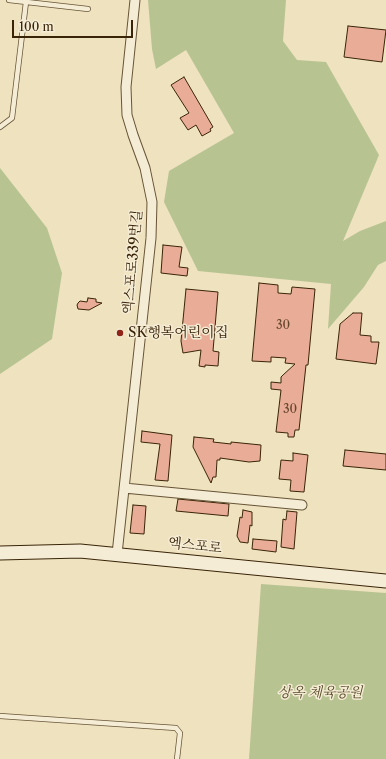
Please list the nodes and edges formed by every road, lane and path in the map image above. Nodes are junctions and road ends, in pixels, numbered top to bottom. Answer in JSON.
{"nodes":[{"id":1,"x":9,"y":0,"type":"edge"},
{"id":2,"x":135,"y":0,"type":"edge"},
{"id":3,"x":26,"y":2,"type":"junction"},
{"id":4,"x":88,"y":9,"type":"dead end"},
{"id":5,"x":0,"y":127,"type":"edge"},
{"id":6,"x":124,"y":488,"type":"junction"},
{"id":7,"x":302,"y":505,"type":"dead end"},
{"id":8,"x":0,"y":553,"type":"edge"},
{"id":9,"x":117,"y":554,"type":"junction"},
{"id":10,"x":386,"y":581,"type":"edge"},
{"id":11,"x":0,"y":716,"type":"edge"},
{"id":12,"x":177,"y":759,"type":"edge"}],
"edges":[{"from":1,"to":3,"type":"lane"},
{"from":2,"to":6,"type":"street","name":"엑스포로339번길"},
{"from":3,"to":4,"type":"lane"},
{"from":3,"to":5,"type":"lane"},
{"from":6,"to":7,"type":"street"},
{"from":6,"to":9,"type":"street","name":"엑스포로339번길"},
{"from":8,"to":9,"type":"main road","name":"엑스포로"},
{"from":9,"to":10,"type":"main road","name":"엑스포로"},
{"from":11,"to":12,"type":"lane"}]}
